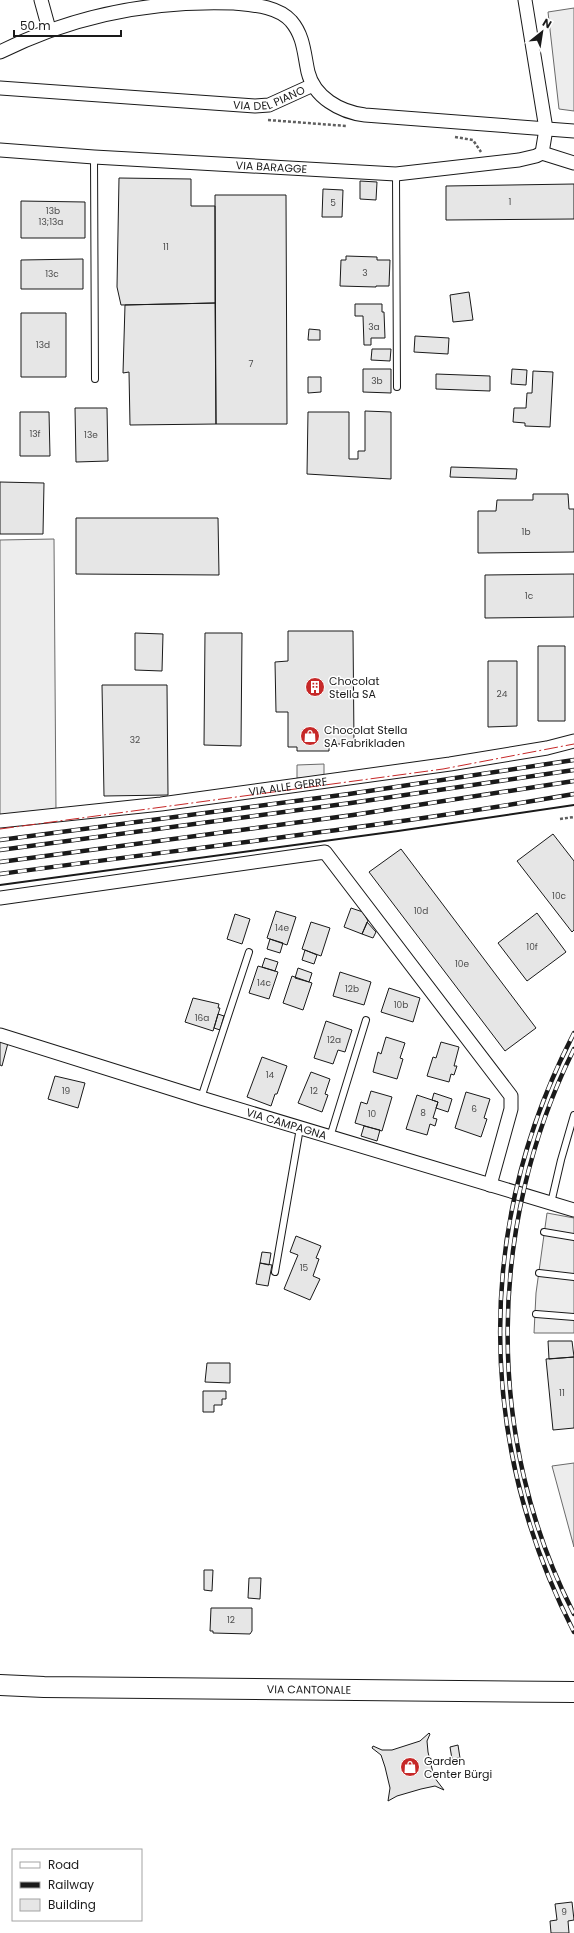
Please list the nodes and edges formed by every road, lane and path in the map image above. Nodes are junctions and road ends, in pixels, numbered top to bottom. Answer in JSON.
{"nodes":[{"id":1,"x":41,"y":0,"type":"edge"},
{"id":2,"x":525,"y":0,"type":"edge"},
{"id":3,"x":49,"y":29,"type":"junction"},
{"id":4,"x":0,"y":52,"type":"edge"},
{"id":5,"x":314,"y":85,"type":"junction"},
{"id":6,"x":0,"y":88,"type":"edge"},
{"id":7,"x":266,"y":120,"type":"dead end"},
{"id":8,"x":350,"y":126,"type":"dead end"},
{"id":9,"x":546,"y":129,"type":"junction"},
{"id":10,"x":574,"y":131,"type":"edge"},
{"id":11,"x":450,"y":136,"type":"dead end"},
{"id":12,"x":0,"y":150,"type":"edge"},
{"id":13,"x":542,"y":153,"type":"junction"},
{"id":14,"x":94,"y":157,"type":"junction"},
{"id":15,"x":574,"y":163,"type":"edge"},
{"id":16,"x":488,"y":164,"type":"junction"},
{"id":17,"x":396,"y":174,"type":"junction"},
{"id":18,"x":95,"y":379,"type":"dead end"},
{"id":19,"x":397,"y":387,"type":"dead end"},
{"id":20,"x":574,"y":741,"type":"edge"},
{"id":21,"x":574,"y":817,"type":"edge"},
{"id":22,"x":560,"y":819,"type":"dead end"},
{"id":23,"x":0,"y":821,"type":"edge"},
{"id":24,"x":0,"y":898,"type":"edge"},
{"id":25,"x":249,"y":952,"type":"dead end"},
{"id":26,"x":366,"y":1020,"type":"dead end"},
{"id":27,"x":0,"y":1035,"type":"edge"},
{"id":28,"x":201,"y":1098,"type":"junction"},
{"id":29,"x":574,"y":1115,"type":"edge"},
{"id":30,"x":300,"y":1128,"type":"junction"},
{"id":31,"x":330,"y":1137,"type":"junction"},
{"id":32,"x":490,"y":1185,"type":"junction"},
{"id":33,"x":551,"y":1203,"type":"junction"},
{"id":34,"x":574,"y":1210,"type":"edge"},
{"id":35,"x":544,"y":1232,"type":"dead end"},
{"id":36,"x":574,"y":1237,"type":"edge"},
{"id":37,"x":275,"y":1272,"type":"dead end"},
{"id":38,"x":539,"y":1273,"type":"dead end"},
{"id":39,"x":574,"y":1276,"type":"edge"},
{"id":40,"x":536,"y":1314,"type":"dead end"},
{"id":41,"x":574,"y":1317,"type":"edge"},
{"id":42,"x":0,"y":1684,"type":"edge"},
{"id":43,"x":44,"y":1687,"type":"junction"},
{"id":44,"x":0,"y":1689,"type":"edge"},
{"id":45,"x":574,"y":1692,"type":"edge"}],
"edges":[{"from":1,"to":3,"type":"street"},
{"from":2,"to":9,"type":"street"},
{"from":3,"to":4,"type":"street"},
{"from":3,"to":5,"type":"street"},
{"from":5,"to":6,"type":"street","name":"VIA DEL PIANO"},
{"from":5,"to":9,"type":"street","name":"VIA DEL PIANO"},
{"from":7,"to":8,"type":"path"},
{"from":9,"to":10,"type":"street","name":"VIA DEL PIANO"},
{"from":9,"to":13,"type":"street"},
{"from":11,"to":16,"type":"path"},
{"from":12,"to":14,"type":"street","name":"VIA BARAGGE"},
{"from":13,"to":15,"type":"street"},
{"from":13,"to":16,"type":"street","name":"VIA BARAGGE"},
{"from":14,"to":17,"type":"street","name":"VIA BARAGGE"},
{"from":14,"to":18,"type":"lane"},
{"from":16,"to":17,"type":"street","name":"VIA BARAGGE"},
{"from":17,"to":19,"type":"lane"},
{"from":20,"to":23,"type":"street","name":"VIA ALLE GERRE"},
{"from":21,"to":22,"type":"path"},
{"from":24,"to":32,"type":"street"},
{"from":25,"to":28,"type":"lane"},
{"from":26,"to":31,"type":"lane"},
{"from":27,"to":28,"type":"street","name":"VIA CAMPAGNA"},
{"from":28,"to":30,"type":"street","name":"VIA CAMPAGNA"},
{"from":29,"to":33,"type":"lane"},
{"from":30,"to":31,"type":"street","name":"VIA CAMPAGNA"},
{"from":30,"to":37,"type":"lane"},
{"from":31,"to":32,"type":"street","name":"VIA CAMPAGNA"},
{"from":32,"to":33,"type":"street","name":"VIA CAMPAGNA"},
{"from":33,"to":34,"type":"street","name":"VIA CAMPAGNA"},
{"from":35,"to":36,"type":"lane"},
{"from":38,"to":39,"type":"lane"},
{"from":40,"to":41,"type":"lane"},
{"from":42,"to":43,"type":"main road","name":"VIA CANTONALE"},
{"from":43,"to":44,"type":"main road","name":"VIA CANTONALE"},
{"from":43,"to":45,"type":"main road","name":"VIA CANTONALE"}]}
